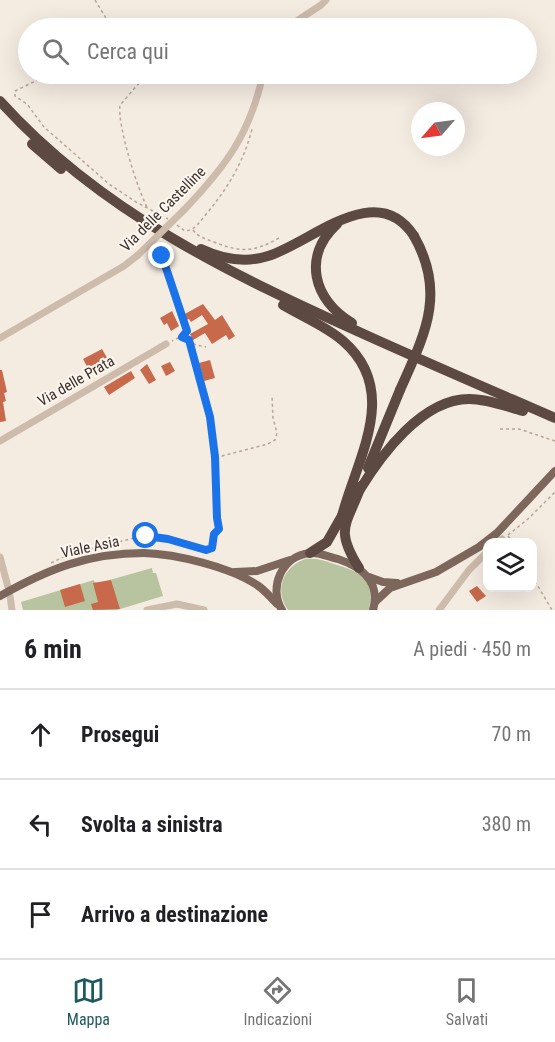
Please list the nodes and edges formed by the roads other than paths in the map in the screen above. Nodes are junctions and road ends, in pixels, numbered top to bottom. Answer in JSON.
{"nodes":[{"id":1,"x":326,"y":0,"type":"edge"},
{"id":2,"x":301,"y":18,"type":"edge"},
{"id":3,"x":260,"y":84,"type":"edge"},
{"id":4,"x":0,"y":101,"type":"edge"},
{"id":5,"x":0,"y":112,"type":"edge"},
{"id":6,"x":346,"y":218,"type":"junction"},
{"id":7,"x":172,"y":239,"type":"junction"},
{"id":8,"x":284,"y":305,"type":"junction"},
{"id":9,"x":0,"y":338,"type":"edge"},
{"id":10,"x":166,"y":344,"type":"road end"},
{"id":11,"x":402,"y":351,"type":"junction"},
{"id":12,"x":523,"y":411,"type":"junction"},
{"id":13,"x":555,"y":418,"type":"edge"},
{"id":14,"x":555,"y":426,"type":"edge"},
{"id":15,"x":381,"y":436,"type":"junction"},
{"id":16,"x":0,"y":441,"type":"edge"},
{"id":17,"x":555,"y":471,"type":"edge"},
{"id":18,"x":359,"y":491,"type":"junction"},
{"id":19,"x":342,"y":516,"type":"junction"},
{"id":20,"x":310,"y":553,"type":"junction"},
{"id":21,"x":0,"y":556,"type":"edge"},
{"id":22,"x":483,"y":556,"type":"edge"},
{"id":23,"x":296,"y":558,"type":"junction"},
{"id":24,"x":359,"y":568,"type":"junction"},
{"id":25,"x":226,"y":571,"type":"junction"},
{"id":26,"x":369,"y":577,"type":"junction"},
{"id":27,"x":401,"y":583,"type":"junction"},
{"id":28,"x":8,"y":587,"type":"dead end"},
{"id":29,"x":0,"y":596,"type":"edge"},
{"id":30,"x":374,"y":606,"type":"edge"},
{"id":31,"x":281,"y":608,"type":"edge"},
{"id":32,"x":147,"y":610,"type":"edge"},
{"id":33,"x":204,"y":610,"type":"edge"},
{"id":34,"x":439,"y":610,"type":"edge"}],
"edges":[{"from":1,"to":2,"type":"street"},
{"from":3,"to":9,"type":"street","name":"Via delle Castelline","bridge":true},
{"from":4,"to":7,"type":"highway"},
{"from":5,"to":8,"type":"highway"},
{"from":6,"to":7,"type":"highway"},
{"from":6,"to":11,"type":"highway"},
{"from":6,"to":15,"type":"highway","bridge":true},
{"from":7,"to":11,"type":"highway"},
{"from":8,"to":12,"type":"highway"},
{"from":8,"to":19,"type":"highway"},
{"from":10,"to":16,"type":"street","name":"Via delle Prata"},
{"from":11,"to":13,"type":"highway"},
{"from":12,"to":14,"type":"highway"},
{"from":12,"to":18,"type":"highway"},
{"from":15,"to":18,"type":"highway"},
{"from":15,"to":19,"type":"highway"},
{"from":17,"to":27,"type":"main road"},
{"from":18,"to":24,"type":"highway"},
{"from":19,"to":20,"type":"highway"},
{"from":20,"to":23,"type":"main road","name":"Viale Asia"},
{"from":20,"to":24,"type":"main road"},
{"from":21,"to":28,"type":"street"},
{"from":22,"to":34,"type":"street"},
{"from":23,"to":25,"type":"main road","name":"Viale Asia"},
{"from":23,"to":31,"type":"main road"},
{"from":24,"to":26,"type":"main road"},
{"from":25,"to":29,"type":"main road","name":"Viale Asia","bridge":true},
{"from":25,"to":31,"type":"main road","name":"Viale Asia"},
{"from":26,"to":27,"type":"main road"},
{"from":26,"to":30,"type":"main road"},
{"from":27,"to":30,"type":"main road"},
{"from":32,"to":33,"type":"street"}]}
